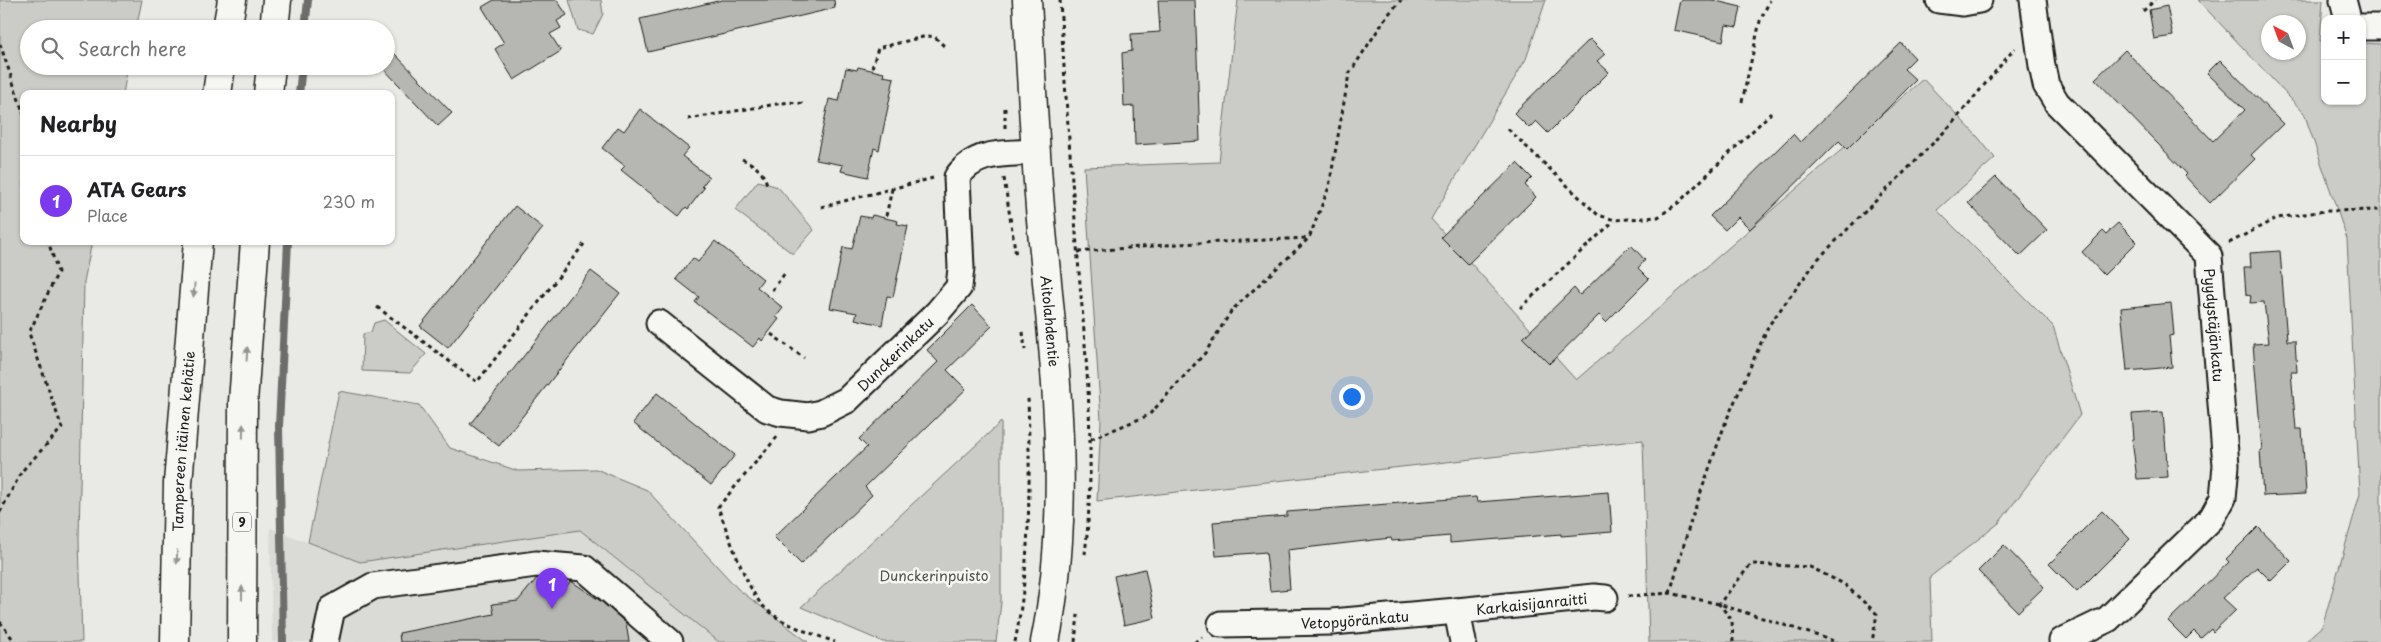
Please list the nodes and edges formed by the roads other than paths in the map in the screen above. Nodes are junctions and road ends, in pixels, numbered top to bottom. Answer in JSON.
{"nodes":[{"id":1,"x":232,"y":0,"type":"edge"},
{"id":2,"x":277,"y":0,"type":"edge"},
{"id":3,"x":1027,"y":0,"type":"edge"},
{"id":4,"x":1939,"y":0,"type":"edge"},
{"id":5,"x":1980,"y":0,"type":"edge"},
{"id":6,"x":2343,"y":0,"type":"edge"},
{"id":7,"x":2035,"y":11,"type":"edge"},
{"id":8,"x":2346,"y":15,"type":"edge"},
{"id":9,"x":229,"y":20,"type":"edge"},
{"id":10,"x":275,"y":20,"type":"edge"},
{"id":11,"x":2366,"y":27,"type":"edge"},
{"id":12,"x":2381,"y":27,"type":"edge"},
{"id":13,"x":220,"y":75,"type":"edge"},
{"id":14,"x":269,"y":75,"type":"edge"},
{"id":15,"x":218,"y":90,"type":"edge"},
{"id":16,"x":268,"y":90,"type":"edge"},
{"id":17,"x":1035,"y":152,"type":"junction"},
{"id":18,"x":198,"y":245,"type":"edge"},
{"id":19,"x":255,"y":245,"type":"edge"},
{"id":20,"x":659,"y":323,"type":"dead end"},
{"id":21,"x":1605,"y":598,"type":"road end"},
{"id":22,"x":1457,"y":611,"type":"junction"},
{"id":23,"x":1221,"y":624,"type":"dead end"},
{"id":24,"x":2062,"y":641,"type":"edge"},
{"id":25,"x":176,"y":642,"type":"edge"},
{"id":26,"x":242,"y":642,"type":"edge"},
{"id":27,"x":325,"y":642,"type":"edge"},
{"id":28,"x":670,"y":642,"type":"edge"},
{"id":29,"x":1046,"y":642,"type":"edge"},
{"id":30,"x":1463,"y":642,"type":"edge"}],
"edges":[{"from":1,"to":9,"type":"main road"},
{"from":2,"to":10,"type":"main road"},
{"from":3,"to":17,"type":"main road","name":"Aitolahdentie"},
{"from":4,"to":5,"type":"street"},
{"from":6,"to":8,"type":"street"},
{"from":7,"to":24,"type":"street","name":"Pyydystäjänkatu"},
{"from":11,"to":12,"type":"street"},
{"from":13,"to":15,"type":"main road"},
{"from":14,"to":16,"type":"main road"},
{"from":17,"to":20,"type":"street","name":"Dunckerinkatu"},
{"from":17,"to":29,"type":"main road","name":"Aitolahdentie"},
{"from":18,"to":25,"type":"main road","name":"Tampereen itäinen kehätie","one_way":true},
{"from":26,"to":19,"type":"main road","number":"9","one_way":true},
{"from":21,"to":22,"type":"street","name":"Karkaisijanraitti"},
{"from":22,"to":23,"type":"street","name":"Vetopyöränkatu"},
{"from":22,"to":30,"type":"street"},
{"from":27,"to":28,"type":"street"}]}
